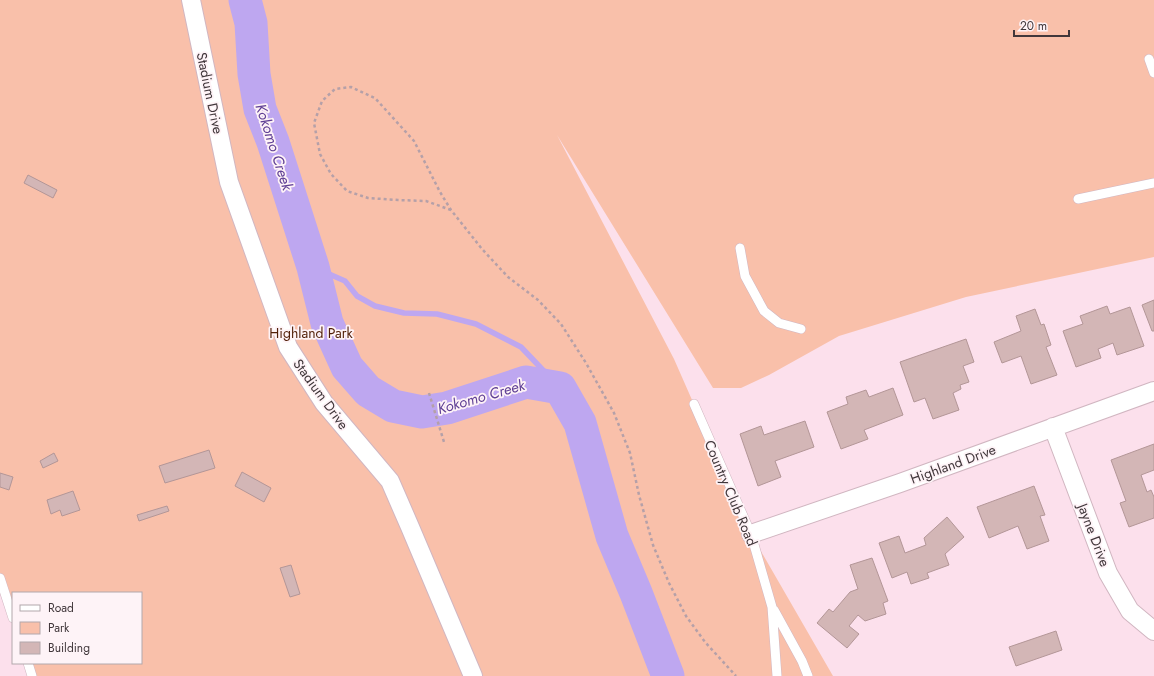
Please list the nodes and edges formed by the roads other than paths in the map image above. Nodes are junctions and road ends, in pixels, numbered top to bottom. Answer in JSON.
{"nodes":[{"id":1,"x":191,"y":0,"type":"edge"},
{"id":2,"x":1149,"y":59,"type":"dead end"},
{"id":3,"x":1154,"y":73,"type":"edge"},
{"id":4,"x":1154,"y":183,"type":"edge"},
{"id":5,"x":1078,"y":199,"type":"dead end"},
{"id":6,"x":740,"y":248,"type":"dead end"},
{"id":7,"x":801,"y":329,"type":"dead end"},
{"id":8,"x":1154,"y":391,"type":"edge"},
{"id":9,"x":694,"y":404,"type":"dead end"},
{"id":10,"x":1054,"y":427,"type":"junction"},
{"id":11,"x":751,"y":534,"type":"junction"},
{"id":12,"x":0,"y":578,"type":"edge"},
{"id":13,"x":772,"y":607,"type":"junction"},
{"id":14,"x":12,"y":615,"type":"edge"},
{"id":15,"x":1154,"y":631,"type":"edge"},
{"id":16,"x":28,"y":664,"type":"edge"},
{"id":17,"x":32,"y":676,"type":"edge"},
{"id":18,"x":473,"y":676,"type":"edge"},
{"id":19,"x":777,"y":676,"type":"edge"},
{"id":20,"x":808,"y":676,"type":"edge"}],
"edges":[{"from":1,"to":18,"type":"street","name":"Stadium Drive"},
{"from":2,"to":3,"type":"lane"},
{"from":4,"to":5,"type":"lane"},
{"from":6,"to":7,"type":"lane"},
{"from":8,"to":10,"type":"street","name":"Highland Drive"},
{"from":9,"to":11,"type":"lane","name":"Country Club Road"},
{"from":10,"to":11,"type":"street","name":"Highland Drive"},
{"from":10,"to":15,"type":"street","name":"Jayne Drive"},
{"from":11,"to":13,"type":"lane","name":"Country Club Road"},
{"from":12,"to":14,"type":"lane"},
{"from":13,"to":19,"type":"lane","name":"Country Club Road"},
{"from":13,"to":20,"type":"lane","name":"Country Club Road"},
{"from":16,"to":17,"type":"lane"}]}
